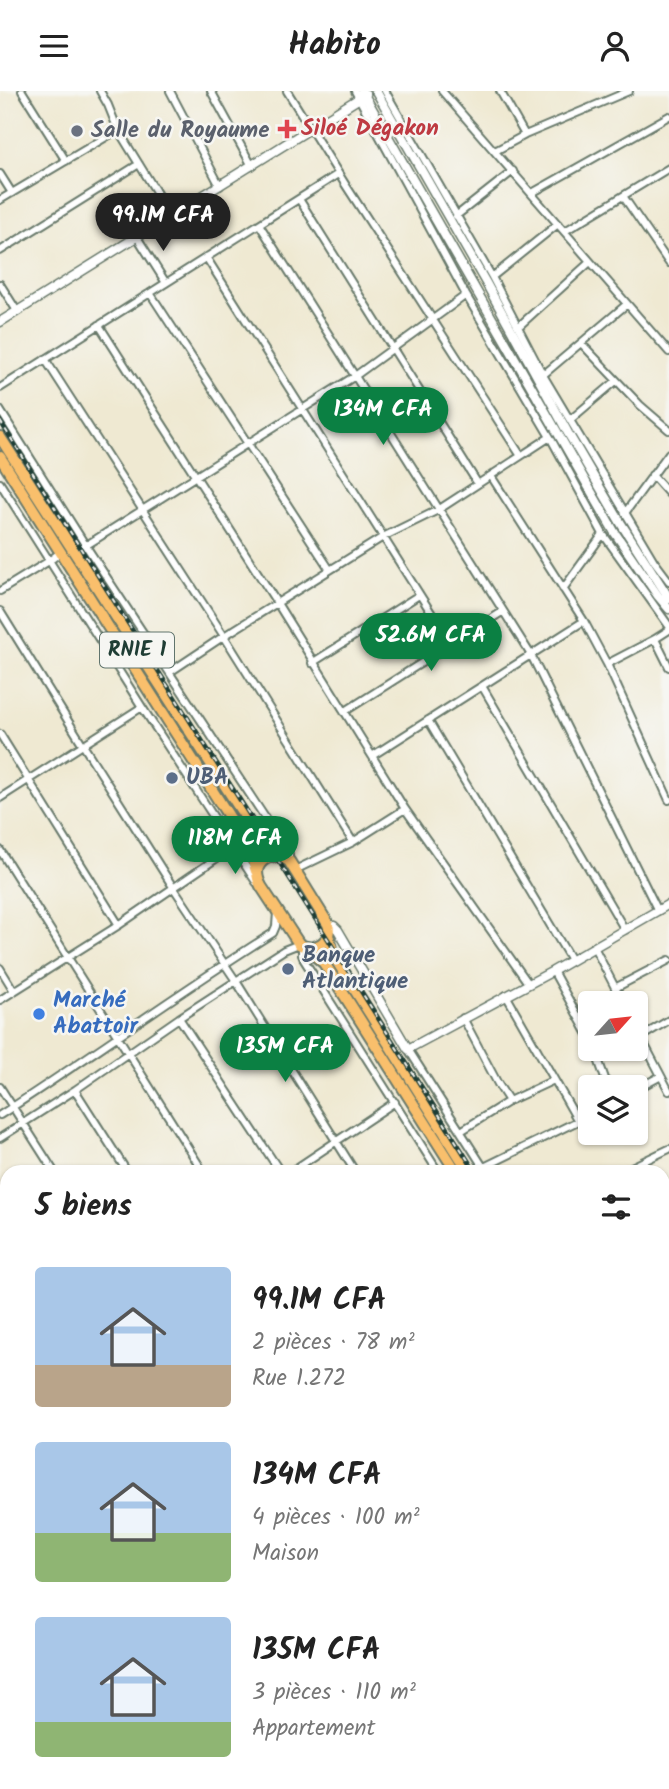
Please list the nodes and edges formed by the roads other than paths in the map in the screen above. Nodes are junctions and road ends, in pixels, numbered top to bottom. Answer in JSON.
{"nodes":[{"id":1,"x":22,"y":91,"type":"edge"},
{"id":2,"x":100,"y":91,"type":"edge"},
{"id":3,"x":170,"y":91,"type":"edge"},
{"id":4,"x":211,"y":91,"type":"edge"},
{"id":5,"x":287,"y":91,"type":"edge"},
{"id":6,"x":385,"y":91,"type":"edge"},
{"id":7,"x":442,"y":91,"type":"edge"},
{"id":8,"x":510,"y":91,"type":"edge"},
{"id":9,"x":629,"y":91,"type":"edge"},
{"id":10,"x":365,"y":93,"type":"edge"},
{"id":11,"x":501,"y":93,"type":"edge"},
{"id":12,"x":669,"y":116,"type":"edge"},
{"id":13,"x":311,"y":129,"type":"junction"},
{"id":14,"x":118,"y":130,"type":"junction"},
{"id":15,"x":525,"y":135,"type":"junction"},
{"id":16,"x":495,"y":151,"type":"junction"},
{"id":17,"x":66,"y":161,"type":"junction"},
{"id":18,"x":139,"y":164,"type":"junction"},
{"id":19,"x":252,"y":166,"type":"junction"},
{"id":20,"x":513,"y":171,"type":"junction"},
{"id":21,"x":668,"y":171,"type":"edge"},
{"id":22,"x":0,"y":173,"type":"edge"},
{"id":23,"x":338,"y":174,"type":"junction"},
{"id":24,"x":220,"y":186,"type":"junction"},
{"id":25,"x":12,"y":193,"type":"junction"},
{"id":26,"x":531,"y":193,"type":"junction"},
{"id":27,"x":623,"y":196,"type":"junction"},
{"id":28,"x":299,"y":199,"type":"junction"},
{"id":29,"x":0,"y":200,"type":"edge"},
{"id":30,"x":171,"y":216,"type":"junction"},
{"id":31,"x":456,"y":216,"type":"junction"},
{"id":32,"x":558,"y":223,"type":"junction"},
{"id":33,"x":259,"y":224,"type":"junction"},
{"id":34,"x":565,"y":231,"type":"junction"},
{"id":35,"x":137,"y":237,"type":"junction"},
{"id":36,"x":0,"y":251,"type":"edge"},
{"id":37,"x":206,"y":257,"type":"junction"},
{"id":38,"x":590,"y":262,"type":"junction"},
{"id":39,"x":669,"y":263,"type":"edge"},
{"id":40,"x":492,"y":277,"type":"junction"},
{"id":41,"x":166,"y":283,"type":"junction"},
{"id":42,"x":0,"y":284,"type":"edge"},
{"id":43,"x":150,"y":293,"type":"junction"},
{"id":44,"x":466,"y":295,"type":"junction"},
{"id":45,"x":627,"y":304,"type":"junction"},
{"id":46,"x":17,"y":311,"type":"junction"},
{"id":47,"x":432,"y":318,"type":"junction"},
{"id":48,"x":0,"y":322,"type":"edge"},
{"id":49,"x":99,"y":325,"type":"junction"},
{"id":50,"x":518,"y":327,"type":"junction"},
{"id":51,"x":581,"y":343,"type":"junction"},
{"id":52,"x":393,"y":347,"type":"junction"},
{"id":53,"x":669,"y":352,"type":"edge"},
{"id":54,"x":46,"y":359,"type":"junction"},
{"id":55,"x":544,"y":375,"type":"junction"},
{"id":56,"x":355,"y":376,"type":"junction"},
{"id":57,"x":616,"y":381,"type":"junction"},
{"id":58,"x":0,"y":388,"type":"edge"},
{"id":59,"x":0,"y":409,"type":"edge"},
{"id":60,"x":302,"y":409,"type":"junction"},
{"id":61,"x":570,"y":419,"type":"junction"},
{"id":62,"x":669,"y":430,"type":"edge"},
{"id":63,"x":0,"y":437,"type":"edge"},
{"id":64,"x":550,"y":437,"type":"junction"},
{"id":65,"x":247,"y":444,"type":"junction"},
{"id":66,"x":669,"y":453,"type":"edge"},
{"id":67,"x":521,"y":456,"type":"junction"},
{"id":68,"x":0,"y":457,"type":"edge"},
{"id":69,"x":652,"y":475,"type":"junction"},
{"id":70,"x":491,"y":476,"type":"junction"},
{"id":71,"x":195,"y":477,"type":"junction"},
{"id":72,"x":0,"y":483,"type":"edge"},
{"id":73,"x":478,"y":484,"type":"junction"},
{"id":74,"x":669,"y":494,"type":"edge"},
{"id":75,"x":438,"y":510,"type":"junction"},
{"id":76,"x":142,"y":511,"type":"junction"},
{"id":77,"x":625,"y":513,"type":"junction"},
{"id":78,"x":603,"y":534,"type":"junction"},
{"id":79,"x":383,"y":537,"type":"junction"},
{"id":80,"x":86,"y":546,"type":"junction"},
{"id":81,"x":61,"y":552,"type":"junction"},
{"id":82,"x":74,"y":553,"type":"junction"},
{"id":83,"x":49,"y":561,"type":"junction"},
{"id":84,"x":330,"y":570,"type":"junction"},
{"id":85,"x":669,"y":582,"type":"edge"},
{"id":86,"x":563,"y":589,"type":"junction"},
{"id":87,"x":0,"y":591,"type":"edge"},
{"id":88,"x":419,"y":595,"type":"junction"},
{"id":89,"x":669,"y":597,"type":"edge"},
{"id":90,"x":277,"y":604,"type":"junction"},
{"id":91,"x":669,"y":609,"type":"edge"},
{"id":92,"x":0,"y":611,"type":"edge"},
{"id":93,"x":502,"y":612,"type":"junction"},
{"id":94,"x":584,"y":621,"type":"junction"},
{"id":95,"x":669,"y":628,"type":"edge"},
{"id":96,"x":224,"y":636,"type":"junction"},
{"id":97,"x":655,"y":639,"type":"junction"},
{"id":98,"x":451,"y":645,"type":"junction"},
{"id":99,"x":531,"y":655,"type":"junction"},
{"id":100,"x":313,"y":663,"type":"junction"},
{"id":101,"x":607,"y":664,"type":"junction"},
{"id":102,"x":669,"y":667,"type":"edge"},
{"id":103,"x":170,"y":672,"type":"junction"},
{"id":104,"x":482,"y":686,"type":"junction"},
{"id":105,"x":142,"y":707,"type":"junction"},
{"id":106,"x":344,"y":712,"type":"junction"},
{"id":107,"x":428,"y":720,"type":"junction"},
{"id":108,"x":0,"y":734,"type":"edge"},
{"id":109,"x":83,"y":745,"type":"junction"},
{"id":110,"x":372,"y":756,"type":"junction"},
{"id":111,"x":28,"y":780,"type":"junction"},
{"id":112,"x":0,"y":799,"type":"edge"},
{"id":113,"x":669,"y":800,"type":"edge"},
{"id":114,"x":405,"y":809,"type":"junction"},
{"id":115,"x":353,"y":842,"type":"junction"},
{"id":116,"x":233,"y":847,"type":"junction"},
{"id":117,"x":0,"y":850,"type":"edge"},
{"id":118,"x":288,"y":863,"type":"junction"},
{"id":119,"x":257,"y":871,"type":"junction"},
{"id":120,"x":261,"y":885,"type":"junction"},
{"id":121,"x":173,"y":887,"type":"junction"},
{"id":122,"x":669,"y":904,"type":"edge"},
{"id":123,"x":657,"y":911,"type":"junction"},
{"id":124,"x":276,"y":912,"type":"junction"},
{"id":125,"x":328,"y":923,"type":"junction"},
{"id":126,"x":119,"y":925,"type":"junction"},
{"id":127,"x":625,"y":930,"type":"junction"},
{"id":128,"x":328,"y":936,"type":"junction"},
{"id":129,"x":302,"y":946,"type":"junction"},
{"id":130,"x":594,"y":947,"type":"junction"},
{"id":131,"x":67,"y":957,"type":"junction"},
{"id":132,"x":571,"y":960,"type":"junction"},
{"id":133,"x":669,"y":960,"type":"edge"},
{"id":134,"x":225,"y":963,"type":"junction"},
{"id":135,"x":0,"y":968,"type":"edge"},
{"id":136,"x":553,"y":971,"type":"junction"},
{"id":137,"x":236,"y":981,"type":"junction"},
{"id":138,"x":528,"y":983,"type":"junction"},
{"id":139,"x":615,"y":988,"type":"junction"},
{"id":140,"x":15,"y":991,"type":"junction"},
{"id":141,"x":617,"y":991,"type":"edge"},
{"id":142,"x":506,"y":995,"type":"junction"},
{"id":143,"x":0,"y":1000,"type":"edge"},
{"id":144,"x":578,"y":1016,"type":"edge"},
{"id":145,"x":179,"y":1018,"type":"junction"},
{"id":146,"x":463,"y":1019,"type":"junction"},
{"id":147,"x":669,"y":1020,"type":"edge"},
{"id":148,"x":648,"y":1033,"type":"edge"},
{"id":149,"x":117,"y":1037,"type":"junction"},
{"id":150,"x":408,"y":1049,"type":"junction"},
{"id":151,"x":648,"y":1051,"type":"edge"},
{"id":152,"x":129,"y":1053,"type":"junction"},
{"id":153,"x":661,"y":1076,"type":"junction"},
{"id":154,"x":554,"y":1080,"type":"junction"},
{"id":155,"x":648,"y":1083,"type":"edge"},
{"id":156,"x":0,"y":1087,"type":"edge"},
{"id":157,"x":75,"y":1090,"type":"junction"},
{"id":158,"x":669,"y":1091,"type":"edge"},
{"id":159,"x":509,"y":1101,"type":"junction"},
{"id":160,"x":395,"y":1102,"type":"junction"},
{"id":161,"x":13,"y":1107,"type":"junction"},
{"id":162,"x":0,"y":1115,"type":"edge"},
{"id":163,"x":578,"y":1121,"type":"joint"},
{"id":164,"x":23,"y":1123,"type":"junction"},
{"id":165,"x":461,"y":1131,"type":"junction"},
{"id":166,"x":0,"y":1138,"type":"edge"},
{"id":167,"x":336,"y":1141,"type":"junction"},
{"id":168,"x":669,"y":1149,"type":"edge"},
{"id":169,"x":50,"y":1165,"type":"edge"},
{"id":170,"x":123,"y":1165,"type":"edge"},
{"id":171,"x":199,"y":1165,"type":"edge"},
{"id":172,"x":276,"y":1165,"type":"edge"},
{"id":173,"x":301,"y":1165,"type":"edge"},
{"id":174,"x":351,"y":1165,"type":"edge"},
{"id":175,"x":434,"y":1165,"type":"edge"},
{"id":176,"x":452,"y":1165,"type":"edge"},
{"id":177,"x":465,"y":1165,"type":"edge"},
{"id":178,"x":483,"y":1165,"type":"edge"},
{"id":179,"x":495,"y":1165,"type":"edge"},
{"id":180,"x":636,"y":1165,"type":"edge"}],
"edges":[{"from":1,"to":17,"type":"street"},
{"from":2,"to":14,"type":"street"},
{"from":3,"to":24,"type":"street"},
{"from":4,"to":19,"type":"street"},
{"from":5,"to":13,"type":"street"},
{"from":6,"to":31,"type":"street"},
{"from":7,"to":16,"type":"street"},
{"from":8,"to":11,"type":"street"},
{"from":9,"to":15,"type":"street"},
{"from":10,"to":13,"type":"street"},
{"from":10,"to":44,"type":"street"},
{"from":10,"to":89,"type":"street"},
{"from":10,"to":91,"type":"street"},
{"from":11,"to":15,"type":"street"},
{"from":12,"to":26,"type":"street"},
{"from":13,"to":19,"type":"street"},
{"from":13,"to":23,"type":"street"},
{"from":14,"to":17,"type":"street"},
{"from":14,"to":18,"type":"street"},
{"from":15,"to":16,"type":"street"},
{"from":16,"to":20,"type":"street"},
{"from":17,"to":25,"type":"street"},
{"from":18,"to":30,"type":"street"},
{"from":18,"to":36,"type":"street"},
{"from":19,"to":24,"type":"street"},
{"from":20,"to":26,"type":"street"},
{"from":20,"to":31,"type":"street"},
{"from":21,"to":27,"type":"street"},
{"from":22,"to":25,"type":"street"},
{"from":23,"to":28,"type":"street"},
{"from":23,"to":47,"type":"street"},
{"from":24,"to":30,"type":"street"},
{"from":25,"to":29,"type":"street"},
{"from":26,"to":32,"type":"street"},
{"from":27,"to":34,"type":"street"},
{"from":27,"to":39,"type":"street"},
{"from":28,"to":33,"type":"street"},
{"from":28,"to":52,"type":"street"},
{"from":30,"to":35,"type":"street"},
{"from":31,"to":40,"type":"street"},
{"from":32,"to":34,"type":"street"},
{"from":32,"to":40,"type":"street"},
{"from":33,"to":37,"type":"street"},
{"from":33,"to":56,"type":"street"},
{"from":34,"to":38,"type":"street"},
{"from":35,"to":41,"type":"street"},
{"from":35,"to":46,"type":"street"},
{"from":37,"to":41,"type":"street"},
{"from":37,"to":60,"type":"street"},
{"from":38,"to":45,"type":"street"},
{"from":38,"to":50,"type":"street"},
{"from":40,"to":50,"type":"street"},
{"from":41,"to":43,"type":"street"},
{"from":42,"to":46,"type":"street"},
{"from":43,"to":49,"type":"street"},
{"from":43,"to":65,"type":"street"},
{"from":44,"to":47,"type":"street"},
{"from":44,"to":64,"type":"street"},
{"from":45,"to":51,"type":"street"},
{"from":45,"to":53,"type":"street"},
{"from":46,"to":48,"type":"street"},
{"from":47,"to":52,"type":"street"},
{"from":47,"to":67,"type":"street"},
{"from":49,"to":54,"type":"street"},
{"from":49,"to":71,"type":"street"},
{"from":50,"to":55,"type":"street"},
{"from":51,"to":55,"type":"street"},
{"from":51,"to":57,"type":"street"},
{"from":52,"to":56,"type":"street"},
{"from":52,"to":73,"type":"street"},
{"from":54,"to":58,"type":"street"},
{"from":54,"to":76,"type":"street"},
{"from":55,"to":61,"type":"street"},
{"from":56,"to":60,"type":"street"},
{"from":56,"to":75,"type":"street"},
{"from":57,"to":61,"type":"street"},
{"from":57,"to":62,"type":"street"},
{"from":59,"to":80,"type":"street"},
{"from":60,"to":65,"type":"street"},
{"from":60,"to":79,"type":"street"},
{"from":61,"to":77,"type":"street"},
{"from":63,"to":82,"type":"highway","number":"RNIE 1"},
{"from":64,"to":67,"type":"street"},
{"from":64,"to":78,"type":"street"},
{"from":65,"to":71,"type":"street"},
{"from":65,"to":84,"type":"street"},
{"from":66,"to":69,"type":"street"},
{"from":67,"to":70,"type":"street"},
{"from":68,"to":81,"type":"highway","number":"RNIE 1"},
{"from":69,"to":74,"type":"street"},
{"from":69,"to":77,"type":"street"},
{"from":70,"to":73,"type":"street"},
{"from":70,"to":86,"type":"street"},
{"from":71,"to":76,"type":"street"},
{"from":71,"to":90,"type":"street"},
{"from":72,"to":83,"type":"street"},
{"from":73,"to":75,"type":"street"},
{"from":75,"to":79,"type":"street"},
{"from":75,"to":93,"type":"street"},
{"from":76,"to":80,"type":"street"},
{"from":76,"to":96,"type":"street"},
{"from":77,"to":85,"type":"street"},
{"from":78,"to":86,"type":"street"},
{"from":78,"to":95,"type":"street"},
{"from":79,"to":84,"type":"street"},
{"from":79,"to":88,"type":"street"},
{"from":80,"to":82,"type":"street"},
{"from":80,"to":103,"type":"street"},
{"from":81,"to":83,"type":"street"},
{"from":81,"to":119,"type":"highway","number":"RNIE 1"},
{"from":82,"to":118,"type":"highway","number":"RNIE 1"},
{"from":83,"to":87,"type":"street"},
{"from":83,"to":105,"type":"street"},
{"from":84,"to":90,"type":"street"},
{"from":86,"to":94,"type":"street"},
{"from":88,"to":98,"type":"street"},
{"from":88,"to":100,"type":"street"},
{"from":90,"to":96,"type":"street"},
{"from":90,"to":100,"type":"street"},
{"from":92,"to":109,"type":"street"},
{"from":93,"to":98,"type":"street"},
{"from":93,"to":99,"type":"street"},
{"from":94,"to":99,"type":"street"},
{"from":94,"to":101,"type":"street"},
{"from":95,"to":97,"type":"street"},
{"from":96,"to":103,"type":"street"},
{"from":96,"to":115,"type":"street"},
{"from":97,"to":101,"type":"street"},
{"from":97,"to":102,"type":"street"},
{"from":98,"to":106,"type":"street"},
{"from":99,"to":104,"type":"street"},
{"from":99,"to":123,"type":"street"},
{"from":100,"to":106,"type":"street"},
{"from":101,"to":113,"type":"street"},
{"from":103,"to":118,"type":"street"},
{"from":104,"to":107,"type":"street"},
{"from":104,"to":127,"type":"street"},
{"from":105,"to":109,"type":"street"},
{"from":105,"to":116,"type":"street"},
{"from":106,"to":110,"type":"street"},
{"from":107,"to":110,"type":"street"},
{"from":107,"to":132,"type":"street"},
{"from":108,"to":111,"type":"street"},
{"from":109,"to":111,"type":"street"},
{"from":109,"to":121,"type":"street"},
{"from":110,"to":114,"type":"street"},
{"from":111,"to":112,"type":"street"},
{"from":111,"to":126,"type":"street"},
{"from":114,"to":115,"type":"street"},
{"from":114,"to":138,"type":"street"},
{"from":115,"to":118,"type":"street"},
{"from":116,"to":120,"type":"street"},
{"from":116,"to":121,"type":"street"},
{"from":117,"to":131,"type":"street"},
{"from":118,"to":119,"type":"highway"},
{"from":118,"to":125,"type":"highway","number":"RNIE 1"},
{"from":119,"to":120,"type":"highway","number":"RNIE 1"},
{"from":120,"to":124,"type":"highway","number":"RNIE 1"},
{"from":121,"to":126,"type":"street"},
{"from":121,"to":134,"type":"street"},
{"from":122,"to":123,"type":"street"},
{"from":123,"to":127,"type":"street"},
{"from":124,"to":129,"type":"highway","number":"RNIE 1"},
{"from":124,"to":134,"type":"street"},
{"from":125,"to":128,"type":"highway"},
{"from":125,"to":150,"type":"street"},
{"from":126,"to":131,"type":"street"},
{"from":127,"to":130,"type":"street"},
{"from":128,"to":129,"type":"highway"},
{"from":128,"to":177,"type":"highway"},
{"from":129,"to":137,"type":"street"},
{"from":129,"to":160,"type":"street"},
{"from":129,"to":176,"type":"highway","number":"RNIE 1"},
{"from":130,"to":132,"type":"street"},
{"from":130,"to":139,"type":"street"},
{"from":131,"to":140,"type":"street"},
{"from":131,"to":149,"type":"street"},
{"from":132,"to":136,"type":"street"},
{"from":133,"to":139,"type":"street"},
{"from":134,"to":137,"type":"street"},
{"from":134,"to":149,"type":"street"},
{"from":135,"to":140,"type":"street"},
{"from":136,"to":138,"type":"street"},
{"from":136,"to":144,"type":"street"},
{"from":137,"to":145,"type":"street"},
{"from":137,"to":167,"type":"street"},
{"from":138,"to":142,"type":"street"},
{"from":139,"to":141,"type":"street"},
{"from":140,"to":143,"type":"street"},
{"from":142,"to":146,"type":"street"},
{"from":142,"to":154,"type":"street"},
{"from":145,"to":152,"type":"street"},
{"from":145,"to":172,"type":"street"},
{"from":146,"to":150,"type":"street"},
{"from":146,"to":159,"type":"street"},
{"from":147,"to":148,"type":"street"},
{"from":149,"to":152,"type":"street"},
{"from":149,"to":161,"type":"street"},
{"from":150,"to":165,"type":"street"},
{"from":151,"to":153,"type":"street"},
{"from":152,"to":157,"type":"street"},
{"from":152,"to":171,"type":"street"},
{"from":153,"to":155,"type":"street"},
{"from":153,"to":158,"type":"street"},
{"from":154,"to":159,"type":"street"},
{"from":154,"to":163,"type":"street"},
{"from":156,"to":161,"type":"street"},
{"from":157,"to":164,"type":"street"},
{"from":157,"to":170,"type":"street"},
{"from":159,"to":165,"type":"street"},
{"from":160,"to":167,"type":"street"},
{"from":160,"to":175,"type":"street"},
{"from":161,"to":162,"type":"street"},
{"from":161,"to":164,"type":"street"},
{"from":163,"to":179,"type":"street"},
{"from":164,"to":166,"type":"street"},
{"from":164,"to":169,"type":"street"},
{"from":165,"to":178,"type":"street"},
{"from":167,"to":173,"type":"street"},
{"from":167,"to":174,"type":"street"},
{"from":168,"to":180,"type":"street"}]}
